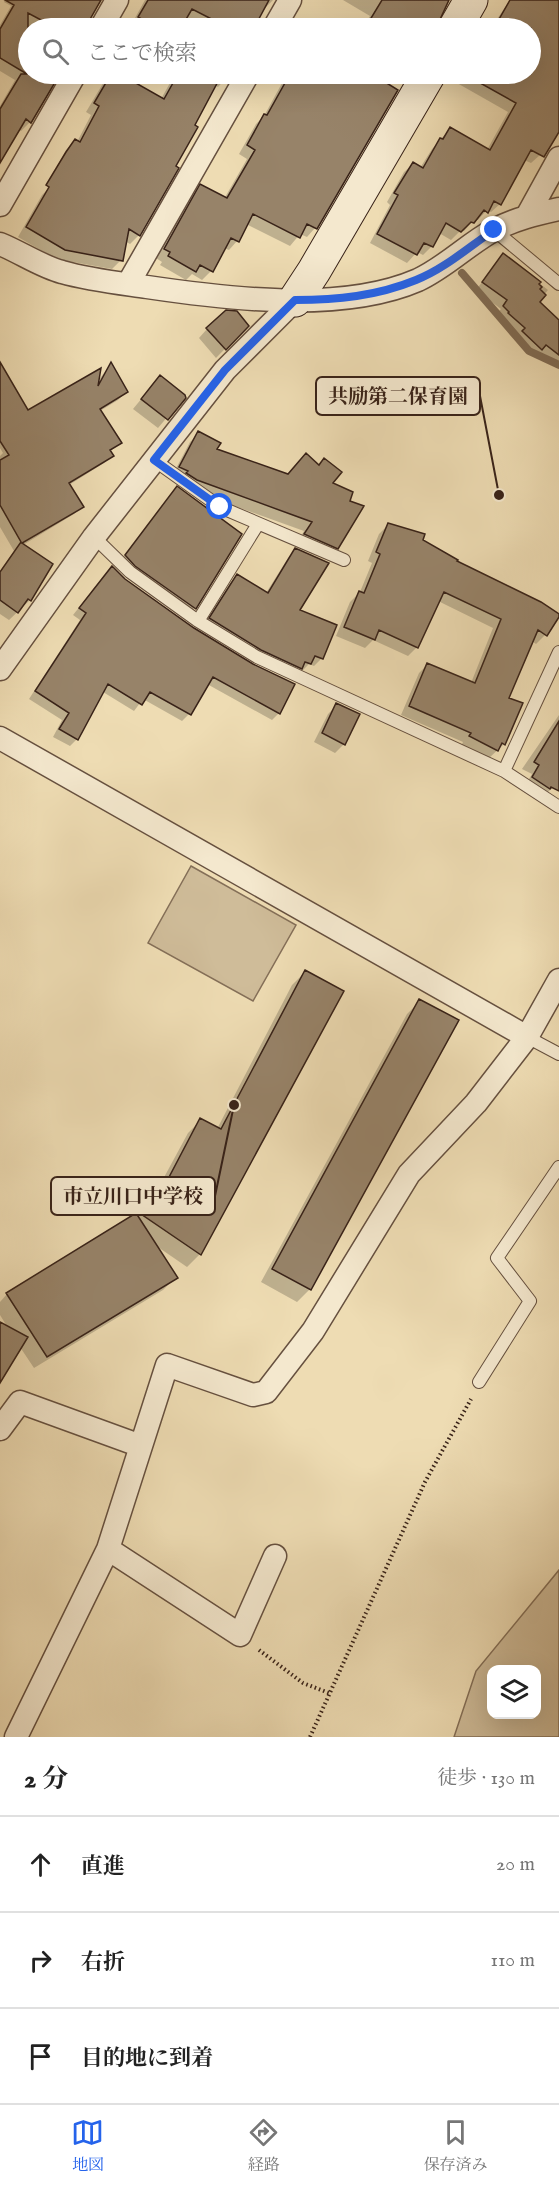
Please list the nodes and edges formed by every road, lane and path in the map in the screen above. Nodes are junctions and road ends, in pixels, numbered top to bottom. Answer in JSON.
{"nodes":[{"id":1,"x":117,"y":0,"type":"edge"},
{"id":2,"x":290,"y":0,"type":"edge"},
{"id":3,"x":471,"y":0,"type":"edge"},
{"id":4,"x":107,"y":18,"type":"edge"},
{"id":5,"x":280,"y":18,"type":"edge"},
{"id":6,"x":461,"y":18,"type":"edge"},
{"id":7,"x":69,"y":84,"type":"edge"},
{"id":8,"x":242,"y":84,"type":"edge"},
{"id":9,"x":423,"y":84,"type":"edge"},
{"id":10,"x":559,"y":158,"type":"edge"},
{"id":11,"x":0,"y":205,"type":"edge"},
{"id":12,"x":559,"y":209,"type":"edge"},
{"id":13,"x":527,"y":216,"type":"junction"},
{"id":14,"x":494,"y":230,"type":"junction"},
{"id":15,"x":0,"y":244,"type":"edge"},
{"id":16,"x":128,"y":284,"type":"junction"},
{"id":17,"x":559,"y":284,"type":"edge"},
{"id":18,"x":295,"y":300,"type":"junction"},
{"id":19,"x":154,"y":460,"type":"junction"},
{"id":20,"x":258,"y":524,"type":"junction"},
{"id":21,"x":94,"y":537,"type":"junction"},
{"id":22,"x":344,"y":560,"type":"dead end"},
{"id":23,"x":198,"y":621,"type":"junction"},
{"id":24,"x":559,"y":652,"type":"edge"},
{"id":25,"x":0,"y":669,"type":"edge"},
{"id":26,"x":0,"y":738,"type":"edge"},
{"id":27,"x":504,"y":771,"type":"junction"},
{"id":28,"x":559,"y":807,"type":"edge"},
{"id":29,"x":559,"y":980,"type":"edge"},
{"id":30,"x":527,"y":1037,"type":"junction"},
{"id":31,"x":559,"y":1054,"type":"edge"},
{"id":32,"x":559,"y":1167,"type":"edge"},
{"id":33,"x":479,"y":1382,"type":"joint"},
{"id":34,"x":0,"y":1429,"type":"edge"},
{"id":35,"x":141,"y":1446,"type":"junction"},
{"id":36,"x":108,"y":1549,"type":"junction"},
{"id":37,"x":275,"y":1556,"type":"dead end"},
{"id":38,"x":240,"y":1635,"type":"junction"},
{"id":39,"x":330,"y":1692,"type":"junction"},
{"id":40,"x":16,"y":1737,"type":"edge"},
{"id":41,"x":310,"y":1737,"type":"edge"}],
"edges":[{"from":1,"to":4,"type":"street"},
{"from":2,"to":5,"type":"street"},
{"from":3,"to":6,"type":"street"},
{"from":7,"to":11,"type":"street"},
{"from":8,"to":16,"type":"street"},
{"from":9,"to":18,"type":"street"},
{"from":10,"to":13,"type":"street"},
{"from":12,"to":13,"type":"street"},
{"from":13,"to":14,"type":"street"},
{"from":14,"to":17,"type":"lane"},
{"from":14,"to":18,"type":"street"},
{"from":15,"to":16,"type":"street"},
{"from":16,"to":18,"type":"street"},
{"from":18,"to":19,"type":"street"},
{"from":19,"to":20,"type":"lane"},
{"from":19,"to":21,"type":"street"},
{"from":20,"to":22,"type":"lane"},
{"from":20,"to":23,"type":"lane"},
{"from":21,"to":23,"type":"lane"},
{"from":21,"to":25,"type":"street"},
{"from":23,"to":27,"type":"lane"},
{"from":24,"to":27,"type":"lane"},
{"from":26,"to":30,"type":"street"},
{"from":27,"to":28,"type":"lane"},
{"from":29,"to":30,"type":"street"},
{"from":30,"to":31,"type":"lane"},
{"from":30,"to":35,"type":"street"},
{"from":32,"to":33,"type":"lane"},
{"from":33,"to":39,"type":"path"},
{"from":34,"to":35,"type":"street"},
{"from":35,"to":36,"type":"street"},
{"from":36,"to":38,"type":"street"},
{"from":36,"to":40,"type":"street"},
{"from":37,"to":38,"type":"street"},
{"from":38,"to":39,"type":"path"},
{"from":39,"to":41,"type":"path"}]}
